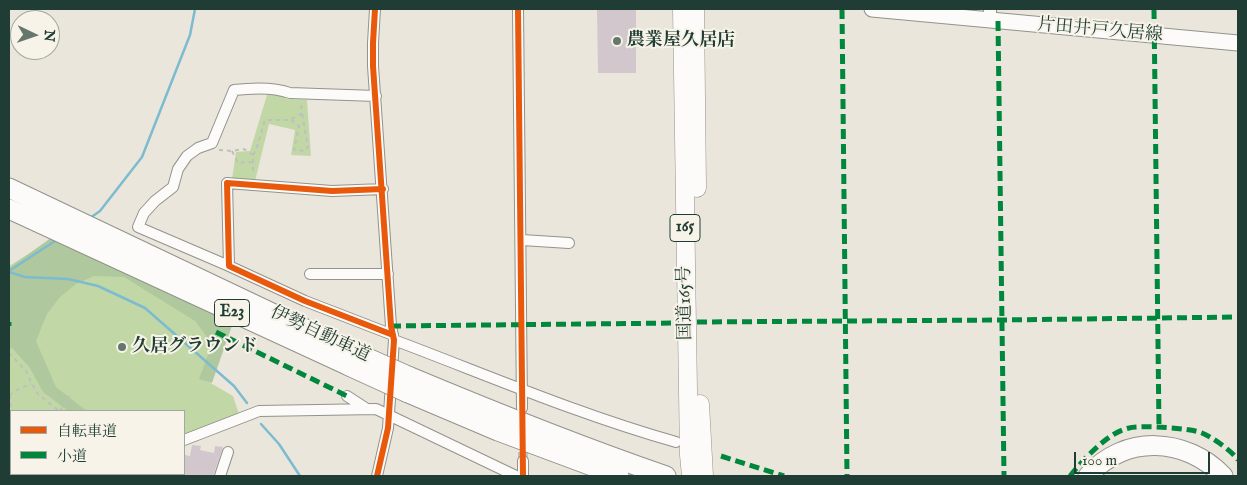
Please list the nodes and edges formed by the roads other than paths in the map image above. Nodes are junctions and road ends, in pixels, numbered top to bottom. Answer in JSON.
{"nodes":[{"id":1,"x":375,"y":9,"type":"edge"},
{"id":2,"x":518,"y":9,"type":"edge"},
{"id":3,"x":682,"y":9,"type":"edge"},
{"id":4,"x":695,"y":9,"type":"edge"},
{"id":5,"x":872,"y":9,"type":"edge"},
{"id":6,"x":990,"y":14,"type":"edge"},
{"id":7,"x":1238,"y":43,"type":"edge"},
{"id":8,"x":376,"y":96,"type":"junction"},
{"id":9,"x":9,"y":188,"type":"edge"},
{"id":10,"x":383,"y":189,"type":"junction"},
{"id":11,"x":9,"y":209,"type":"edge"},
{"id":12,"x":522,"y":240,"type":"junction"},
{"id":13,"x":569,"y":243,"type":"dead end"},
{"id":14,"x":228,"y":266,"type":"junction"},
{"id":15,"x":310,"y":274,"type":"dead end"},
{"id":16,"x":388,"y":274,"type":"junction"},
{"id":17,"x":394,"y":337,"type":"junction"},
{"id":18,"x":350,"y":358,"type":"junction"},
{"id":19,"x":407,"y":384,"type":"junction"},
{"id":20,"x":521,"y":389,"type":"junction"},
{"id":21,"x":347,"y":396,"type":"dead end"},
{"id":22,"x":522,"y":408,"type":"dead end"},
{"id":23,"x":367,"y":409,"type":"junction"},
{"id":24,"x":389,"y":415,"type":"junction"},
{"id":25,"x":185,"y":440,"type":"edge"},
{"id":26,"x":676,"y":442,"type":"dead end"},
{"id":27,"x":228,"y":452,"type":"dead end"},
{"id":28,"x":523,"y":461,"type":"tunnel mouth"},
{"id":29,"x":220,"y":476,"type":"edge"},
{"id":30,"x":377,"y":476,"type":"edge"},
{"id":31,"x":516,"y":476,"type":"edge"},
{"id":32,"x":523,"y":476,"type":"edge"},
{"id":33,"x":595,"y":476,"type":"edge"},
{"id":34,"x":619,"y":476,"type":"edge"},
{"id":35,"x":666,"y":476,"type":"edge"},
{"id":36,"x":690,"y":476,"type":"edge"},
{"id":37,"x":704,"y":476,"type":"edge"},
{"id":38,"x":1088,"y":476,"type":"edge"},
{"id":39,"x":1104,"y":476,"type":"edge"},
{"id":40,"x":1206,"y":476,"type":"edge"},
{"id":41,"x":1223,"y":476,"type":"edge"}],
"edges":[{"from":1,"to":8,"type":"street"},
{"from":2,"to":12,"type":"street"},
{"from":3,"to":36,"type":"highway","name":"国道165号","number":"165"},
{"from":4,"to":37,"type":"highway","name":"国道165号","number":"165"},
{"from":5,"to":6,"type":"main road","name":"片田井戸久居線"},
{"from":6,"to":7,"type":"main road","name":"片田井戸久居線"},
{"from":8,"to":10,"type":"street"},
{"from":8,"to":14,"type":"street"},
{"from":9,"to":18,"type":"highway","name":"伊勢自動車道","number":"E23"},
{"from":10,"to":14,"type":"street"},
{"from":10,"to":16,"type":"street"},
{"from":11,"to":18,"type":"highway","name":"伊勢自動車道","number":"E23"},
{"from":12,"to":13,"type":"street"},
{"from":12,"to":20,"type":"street"},
{"from":14,"to":17,"type":"street"},
{"from":15,"to":16,"type":"street"},
{"from":16,"to":17,"type":"street"},
{"from":17,"to":20,"type":"street"},
{"from":17,"to":24,"type":"street"},
{"from":18,"to":19,"type":"highway","name":"伊勢自動車道","bridge":true},
{"from":19,"to":33,"type":"highway"},
{"from":19,"to":34,"type":"highway","name":"伊勢自動車道"},
{"from":19,"to":35,"type":"highway","name":"伊勢自動車道"},
{"from":20,"to":22,"type":"street"},
{"from":20,"to":26,"type":"street"},
{"from":21,"to":23,"type":"street"},
{"from":23,"to":24,"type":"street"},
{"from":23,"to":25,"type":"street"},
{"from":24,"to":30,"type":"street"},
{"from":24,"to":31,"type":"street"},
{"from":27,"to":29,"type":"street"},
{"from":28,"to":32,"type":"street"},
{"from":38,"to":41,"type":"highway"},
{"from":39,"to":40,"type":"highway"}]}
